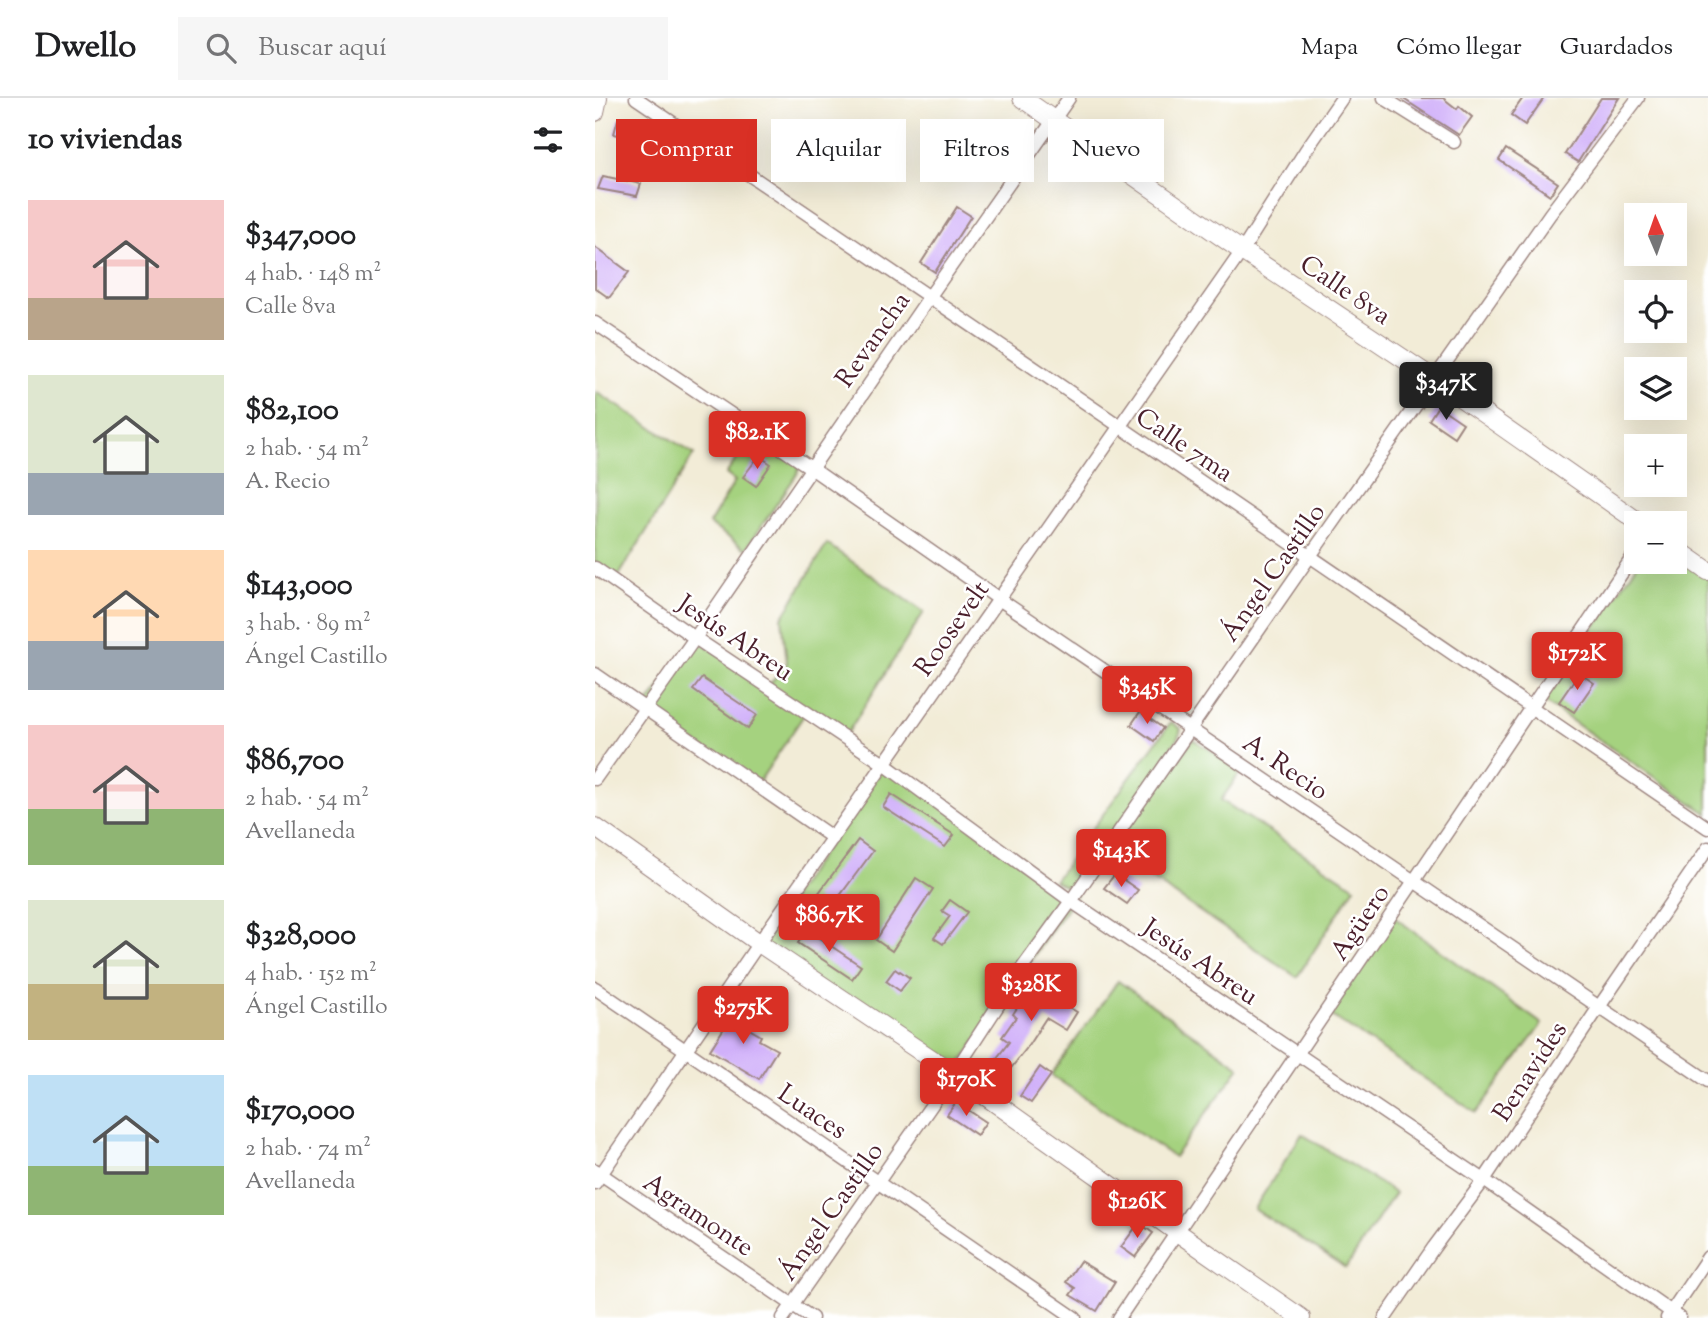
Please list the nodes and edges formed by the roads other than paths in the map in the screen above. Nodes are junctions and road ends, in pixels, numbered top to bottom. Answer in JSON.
{"nodes":[{"id":1,"x":598,"y":98,"type":"edge"},
{"id":2,"x":636,"y":98,"type":"edge"},
{"id":3,"x":1022,"y":98,"type":"edge"},
{"id":4,"x":1069,"y":98,"type":"edge"},
{"id":5,"x":1342,"y":98,"type":"edge"},
{"id":6,"x":1384,"y":98,"type":"edge"},
{"id":7,"x":1638,"y":98,"type":"edge"},
{"id":8,"x":595,"y":111,"type":"edge"},
{"id":9,"x":1053,"y":119,"type":"edge"},
{"id":10,"x":1055,"y":119,"type":"edge"},
{"id":11,"x":1048,"y":129,"type":"edge"},
{"id":12,"x":1454,"y":142,"type":"dead end"},
{"id":13,"x":1144,"y":182,"type":"edge"},
{"id":14,"x":1242,"y":250,"type":"junction"},
{"id":15,"x":930,"y":296,"type":"junction"},
{"id":16,"x":595,"y":323,"type":"edge"},
{"id":17,"x":1434,"y":379,"type":"junction"},
{"id":18,"x":1119,"y":427,"type":"junction"},
{"id":19,"x":811,"y":468,"type":"junction"},
{"id":20,"x":1624,"y":512,"type":"edge"},
{"id":21,"x":1687,"y":556,"type":"edge"},
{"id":22,"x":1310,"y":557,"type":"junction"},
{"id":23,"x":595,"y":568,"type":"edge"},
{"id":24,"x":1624,"y":570,"type":"edge"},
{"id":25,"x":1708,"y":571,"type":"edge"},
{"id":26,"x":999,"y":599,"type":"junction"},
{"id":27,"x":695,"y":638,"type":"junction"},
{"id":28,"x":595,"y":674,"type":"edge"},
{"id":29,"x":645,"y":708,"type":"junction"},
{"id":30,"x":1531,"y":708,"type":"junction"},
{"id":31,"x":1190,"y":729,"type":"junction"},
{"id":32,"x":884,"y":764,"type":"junction"},
{"id":33,"x":595,"y":779,"type":"edge"},
{"id":34,"x":595,"y":827,"type":"edge"},
{"id":35,"x":1708,"y":828,"type":"edge"},
{"id":36,"x":833,"y":838,"type":"junction"},
{"id":37,"x":1708,"y":848,"type":"edge"},
{"id":38,"x":1414,"y":881,"type":"junction"},
{"id":39,"x":1071,"y":901,"type":"junction"},
{"id":40,"x":759,"y":943,"type":"junction"},
{"id":41,"x":595,"y":988,"type":"edge"},
{"id":42,"x":1599,"y":1007,"type":"junction"},
{"id":43,"x":685,"y":1051,"type":"junction"},
{"id":44,"x":1298,"y":1054,"type":"junction"},
{"id":45,"x":954,"y":1073,"type":"junction"},
{"id":46,"x":1708,"y":1081,"type":"edge"},
{"id":47,"x":597,"y":1176,"type":"edge"},
{"id":48,"x":1484,"y":1180,"type":"junction"},
{"id":49,"x":877,"y":1182,"type":"junction"},
{"id":50,"x":1177,"y":1232,"type":"junction"},
{"id":51,"x":1708,"y":1257,"type":"edge"},
{"id":52,"x":793,"y":1304,"type":"junction"},
{"id":53,"x":1672,"y":1316,"type":"edge"},
{"id":54,"x":783,"y":1318,"type":"edge"},
{"id":55,"x":812,"y":1318,"type":"edge"},
{"id":56,"x":1075,"y":1318,"type":"edge"},
{"id":57,"x":1119,"y":1318,"type":"edge"},
{"id":58,"x":1301,"y":1318,"type":"edge"},
{"id":59,"x":1385,"y":1318,"type":"edge"}],
"edges":[{"from":1,"to":8,"type":"street"},
{"from":2,"to":15,"type":"street","name":"Calle 7ma"},
{"from":3,"to":9,"type":"street","name":"Calle 8va"},
{"from":4,"to":10,"type":"street","name":"Revancha"},
{"from":5,"to":14,"type":"street","name":"Roosevelt"},
{"from":6,"to":12,"type":"street"},
{"from":7,"to":17,"type":"street","name":"Ángel Castillo"},
{"from":11,"to":15,"type":"street","name":"Revancha"},
{"from":13,"to":14,"type":"street","name":"Calle 8va"},
{"from":14,"to":17,"type":"street","name":"Calle 8va"},
{"from":14,"to":18,"type":"street","name":"Roosevelt"},
{"from":15,"to":18,"type":"street","name":"Calle 7ma"},
{"from":15,"to":19,"type":"street","name":"Revancha"},
{"from":16,"to":19,"type":"street","name":"A. Recio"},
{"from":17,"to":20,"type":"street","name":"Calle 8va"},
{"from":17,"to":22,"type":"street","name":"Ángel Castillo"},
{"from":18,"to":22,"type":"street","name":"Calle 7ma"},
{"from":18,"to":26,"type":"street","name":"Roosevelt"},
{"from":19,"to":26,"type":"street","name":"A. Recio"},
{"from":19,"to":27,"type":"street","name":"Revancha"},
{"from":21,"to":25,"type":"street"},
{"from":22,"to":30,"type":"street","name":"Calle 7ma"},
{"from":22,"to":31,"type":"street","name":"Ángel Castillo"},
{"from":23,"to":27,"type":"street","name":"Jesús Abreu"},
{"from":24,"to":30,"type":"street","name":"Agüero"},
{"from":26,"to":31,"type":"street","name":"A. Recio"},
{"from":26,"to":32,"type":"street","name":"Roosevelt"},
{"from":27,"to":29,"type":"street","name":"Revancha"},
{"from":27,"to":32,"type":"street","name":"Jesús Abreu"},
{"from":28,"to":29,"type":"street"},
{"from":29,"to":33,"type":"street","name":"Revancha"},
{"from":29,"to":36,"type":"street"},
{"from":30,"to":35,"type":"street","name":"Calle 7ma"},
{"from":30,"to":38,"type":"street","name":"Agüero"},
{"from":31,"to":38,"type":"street","name":"A. Recio"},
{"from":31,"to":39,"type":"street","name":"Ángel Castillo"},
{"from":32,"to":36,"type":"street","name":"Roosevelt"},
{"from":32,"to":39,"type":"street","name":"Jesús Abreu"},
{"from":34,"to":40,"type":"street"},
{"from":36,"to":40,"type":"street","name":"Roosevelt"},
{"from":37,"to":42,"type":"street","name":"Benavides"},
{"from":38,"to":42,"type":"street","name":"A. Recio"},
{"from":38,"to":44,"type":"street","name":"Agüero"},
{"from":39,"to":44,"type":"street","name":"Jesús Abreu"},
{"from":39,"to":45,"type":"street","name":"Ángel Castillo"},
{"from":40,"to":43,"type":"street","name":"Roosevelt"},
{"from":40,"to":45,"type":"street"},
{"from":41,"to":43,"type":"street","name":"Luaces"},
{"from":42,"to":46,"type":"street","name":"A. Recio"},
{"from":42,"to":48,"type":"street","name":"Benavides"},
{"from":43,"to":47,"type":"street","name":"Roosevelt"},
{"from":43,"to":49,"type":"street","name":"Luaces"},
{"from":44,"to":48,"type":"street","name":"Jesús Abreu"},
{"from":44,"to":50,"type":"street","name":"Agüero"},
{"from":45,"to":49,"type":"street","name":"Ángel Castillo"},
{"from":45,"to":50,"type":"street"},
{"from":47,"to":52,"type":"street","name":"Agramonte"},
{"from":48,"to":53,"type":"street","name":"Jesús Abreu"},
{"from":48,"to":59,"type":"street","name":"Benavides"},
{"from":49,"to":52,"type":"street","name":"Ángel Castillo"},
{"from":49,"to":56,"type":"street","name":"Luaces"},
{"from":50,"to":57,"type":"street","name":"Agüero"},
{"from":50,"to":58,"type":"street"},
{"from":51,"to":53,"type":"street"},
{"from":52,"to":54,"type":"street","name":"Ángel Castillo"},
{"from":52,"to":55,"type":"street","name":"Agramonte"}]}
